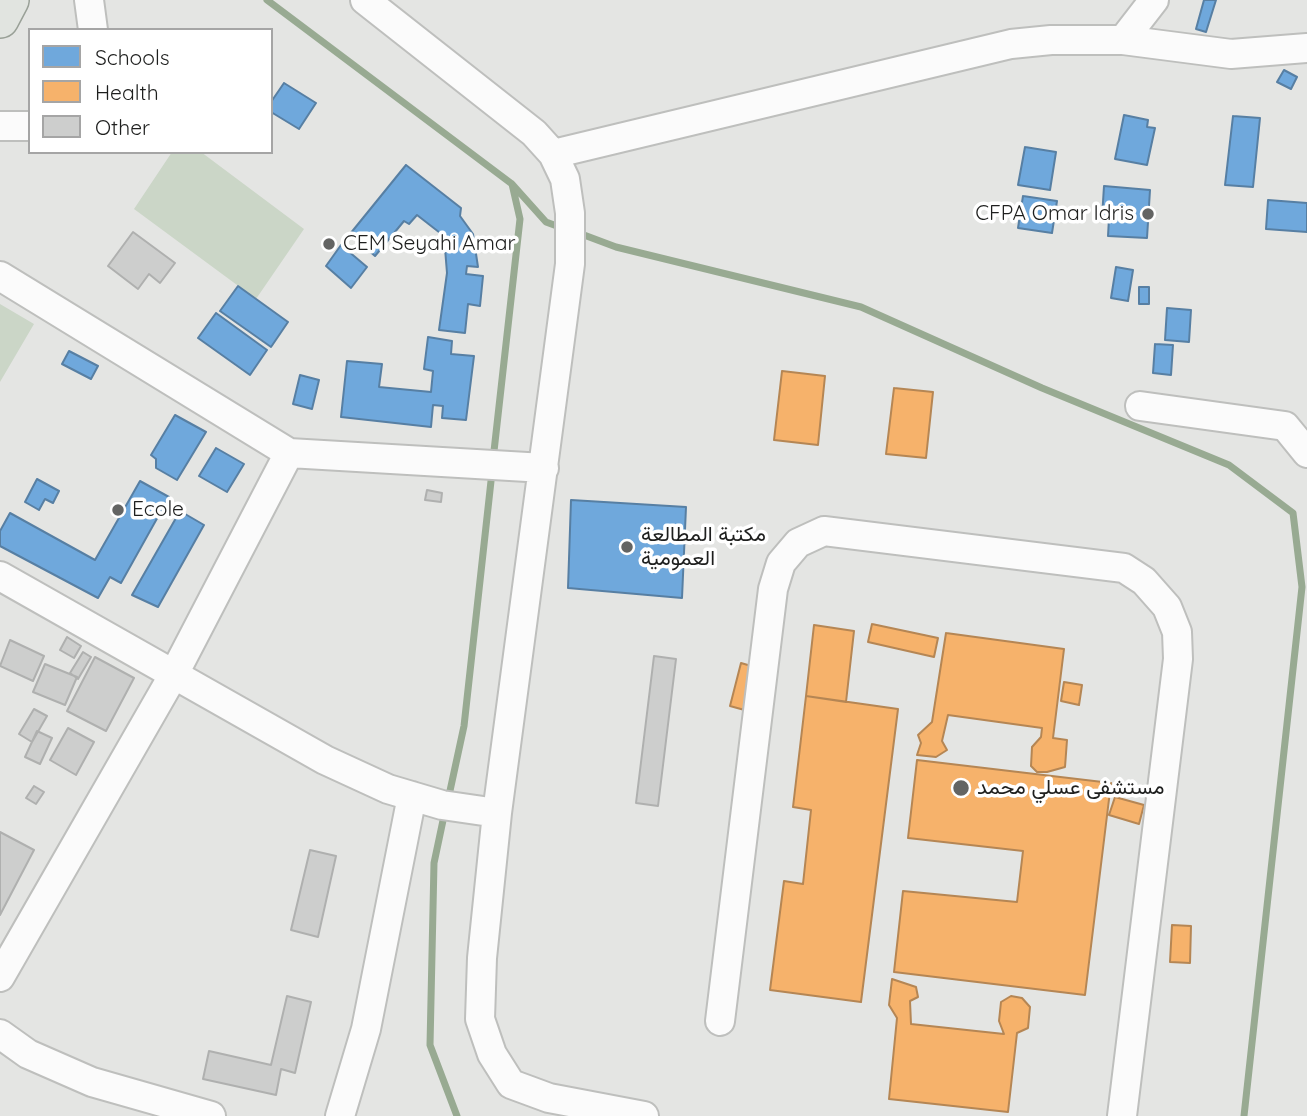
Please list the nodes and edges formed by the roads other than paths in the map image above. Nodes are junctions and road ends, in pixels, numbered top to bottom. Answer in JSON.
{"nodes":[{"id":1,"x":10,"y":0,"type":"edge"},
{"id":2,"x":89,"y":0,"type":"edge"},
{"id":3,"x":365,"y":0,"type":"edge"},
{"id":4,"x":1154,"y":0,"type":"edge"},
{"id":5,"x":0,"y":19,"type":"edge"},
{"id":6,"x":93,"y":28,"type":"edge"},
{"id":7,"x":1123,"y":40,"type":"junction"},
{"id":8,"x":1307,"y":48,"type":"edge"},
{"id":9,"x":0,"y":126,"type":"edge"},
{"id":10,"x":28,"y":126,"type":"edge"},
{"id":11,"x":553,"y":154,"type":"junction"},
{"id":12,"x":0,"y":276,"type":"edge"},
{"id":13,"x":1140,"y":406,"type":"dead end"},
{"id":14,"x":289,"y":453,"type":"junction"},
{"id":15,"x":1307,"y":453,"type":"edge"},
{"id":16,"x":544,"y":468,"type":"junction"},
{"id":17,"x":0,"y":576,"type":"edge"},
{"id":18,"x":174,"y":674,"type":"junction"},
{"id":19,"x":412,"y":796,"type":"junction"},
{"id":20,"x":497,"y":813,"type":"junction"},
{"id":21,"x":0,"y":977,"type":"edge"},
{"id":22,"x":720,"y":1021,"type":"dead end"},
{"id":23,"x":0,"y":1034,"type":"edge"},
{"id":24,"x":211,"y":1116,"type":"edge"},
{"id":25,"x":340,"y":1116,"type":"edge"},
{"id":26,"x":644,"y":1116,"type":"edge"},
{"id":27,"x":1122,"y":1116,"type":"edge"}],
"edges":[{"from":1,"to":5,"type":"main road"},
{"from":2,"to":6,"type":"street"},
{"from":3,"to":11,"type":"street"},
{"from":4,"to":7,"type":"street"},
{"from":7,"to":8,"type":"street"},
{"from":7,"to":11,"type":"street"},
{"from":9,"to":10,"type":"street"},
{"from":11,"to":16,"type":"street"},
{"from":12,"to":14,"type":"street"},
{"from":13,"to":15,"type":"street"},
{"from":14,"to":16,"type":"street"},
{"from":14,"to":18,"type":"street"},
{"from":16,"to":20,"type":"street"},
{"from":17,"to":18,"type":"street"},
{"from":18,"to":19,"type":"street"},
{"from":18,"to":21,"type":"street"},
{"from":19,"to":20,"type":"street"},
{"from":19,"to":25,"type":"street"},
{"from":20,"to":26,"type":"street"},
{"from":22,"to":27,"type":"street"},
{"from":23,"to":24,"type":"street"}]}
